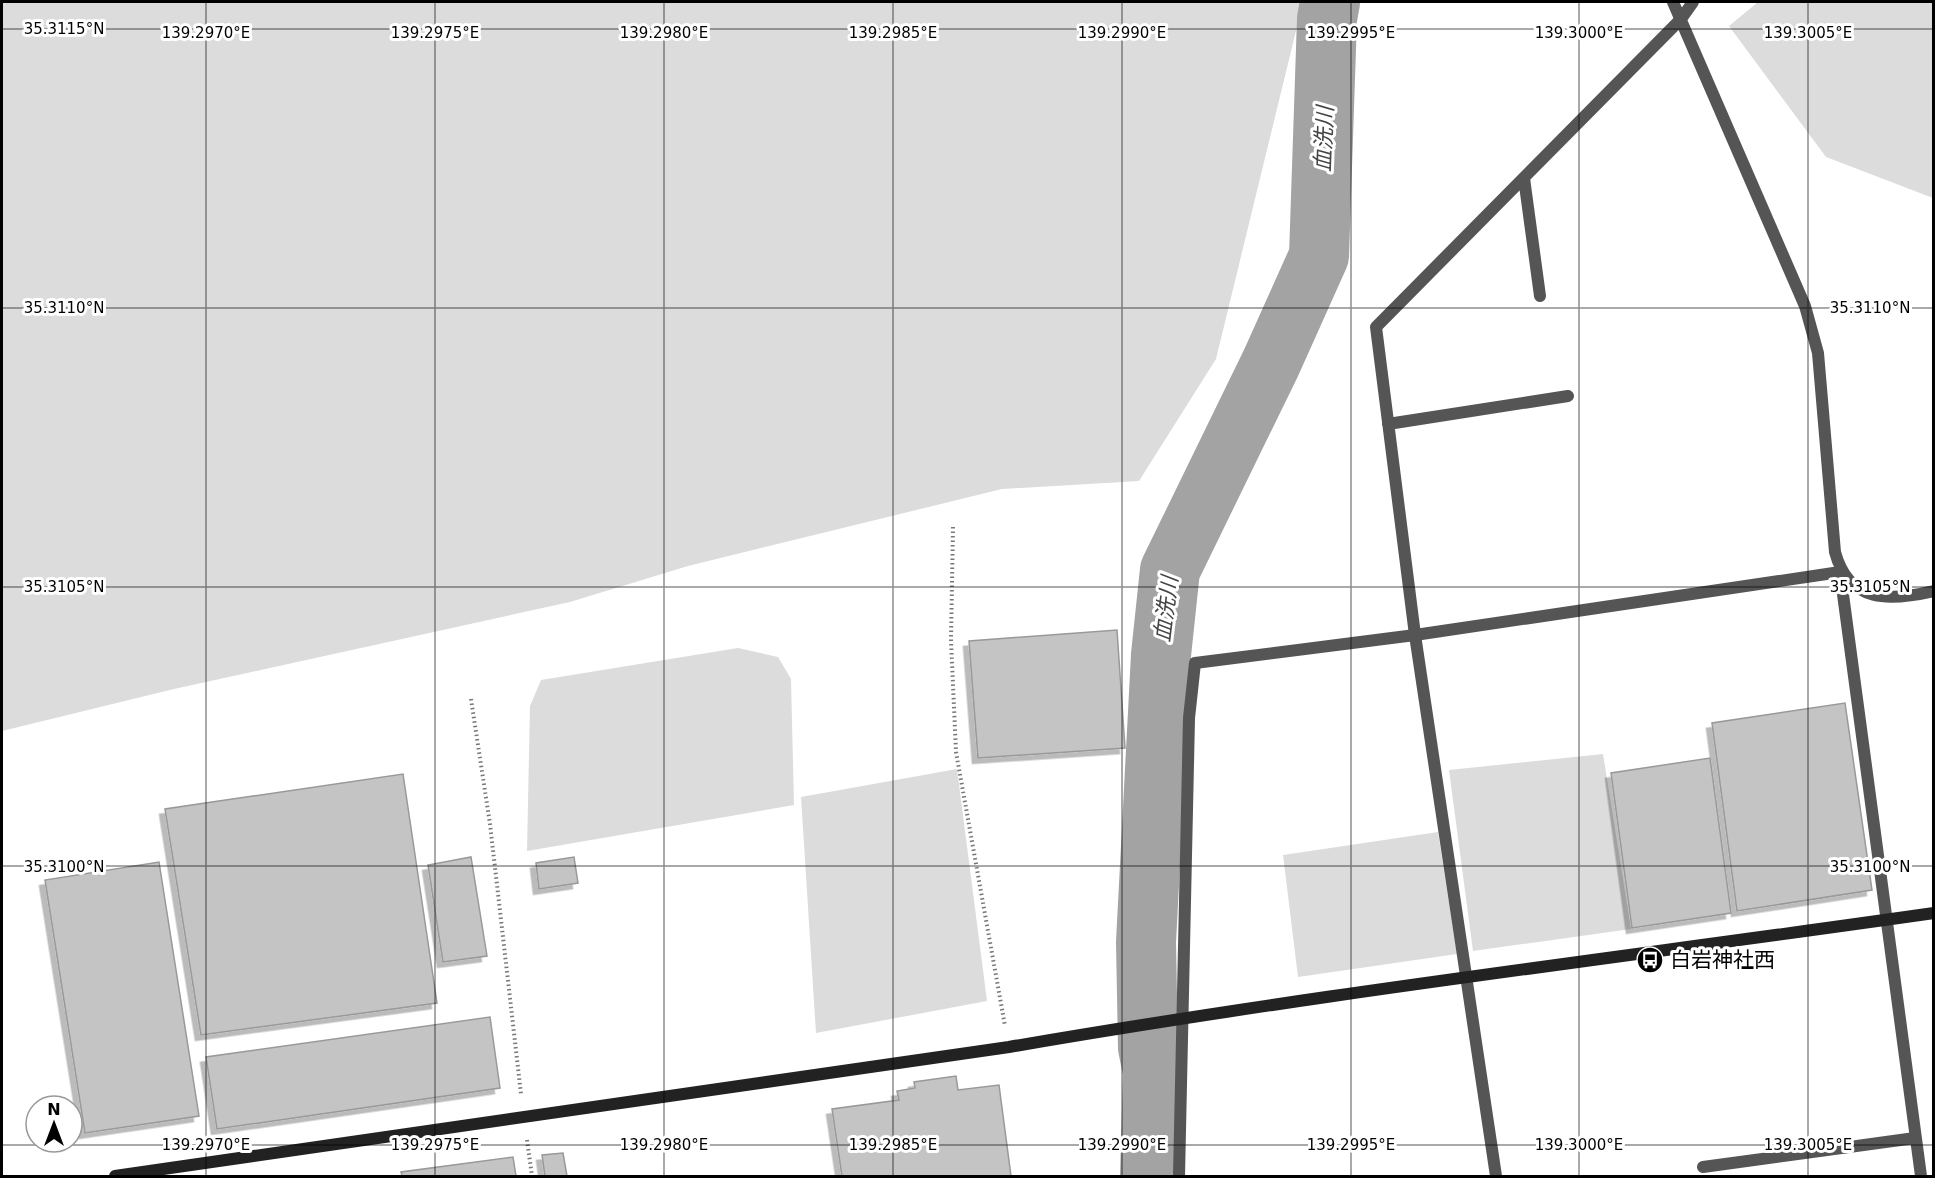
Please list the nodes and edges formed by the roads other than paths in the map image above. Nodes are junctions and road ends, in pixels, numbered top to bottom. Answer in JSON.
{"nodes":[{"id":1,"x":1673,"y":2,"type":"edge"},
{"id":2,"x":1693,"y":2,"type":"edge"},
{"id":3,"x":1681,"y":19,"type":"junction"},
{"id":4,"x":1524,"y":178,"type":"junction"},
{"id":5,"x":1540,"y":296,"type":"dead end"},
{"id":6,"x":1568,"y":396,"type":"dead end"},
{"id":7,"x":1388,"y":424,"type":"junction"},
{"id":8,"x":1840,"y":572,"type":"junction"},
{"id":9,"x":1934,"y":591,"type":"edge"},
{"id":10,"x":1415,"y":635,"type":"junction"},
{"id":11,"x":1934,"y":913,"type":"edge"},
{"id":12,"x":1885,"y":920,"type":"junction"},
{"id":13,"x":1467,"y":976,"type":"junction"},
{"id":14,"x":1183,"y":1018,"type":"junction"},
{"id":15,"x":1915,"y":1138,"type":"junction"},
{"id":16,"x":1703,"y":1167,"type":"dead end"},
{"id":17,"x":115,"y":1176,"type":"edge"},
{"id":18,"x":1179,"y":1176,"type":"edge"},
{"id":19,"x":1496,"y":1176,"type":"edge"},
{"id":20,"x":1921,"y":1176,"type":"edge"}],
"edges":[{"from":1,"to":3,"type":"street"},
{"from":2,"to":3,"type":"street"},
{"from":3,"to":4,"type":"street"},
{"from":3,"to":8,"type":"street"},
{"from":4,"to":5,"type":"street"},
{"from":4,"to":7,"type":"street"},
{"from":6,"to":7,"type":"street"},
{"from":7,"to":10,"type":"street"},
{"from":8,"to":9,"type":"street"},
{"from":8,"to":10,"type":"street"},
{"from":8,"to":12,"type":"street"},
{"from":10,"to":13,"type":"street"},
{"from":10,"to":14,"type":"street"},
{"from":11,"to":12,"type":"street"},
{"from":12,"to":13,"type":"street"},
{"from":12,"to":15,"type":"street"},
{"from":13,"to":14,"type":"street"},
{"from":13,"to":19,"type":"street"},
{"from":14,"to":17,"type":"street"},
{"from":14,"to":18,"type":"street"},
{"from":15,"to":16,"type":"street"},
{"from":15,"to":20,"type":"street"}]}
